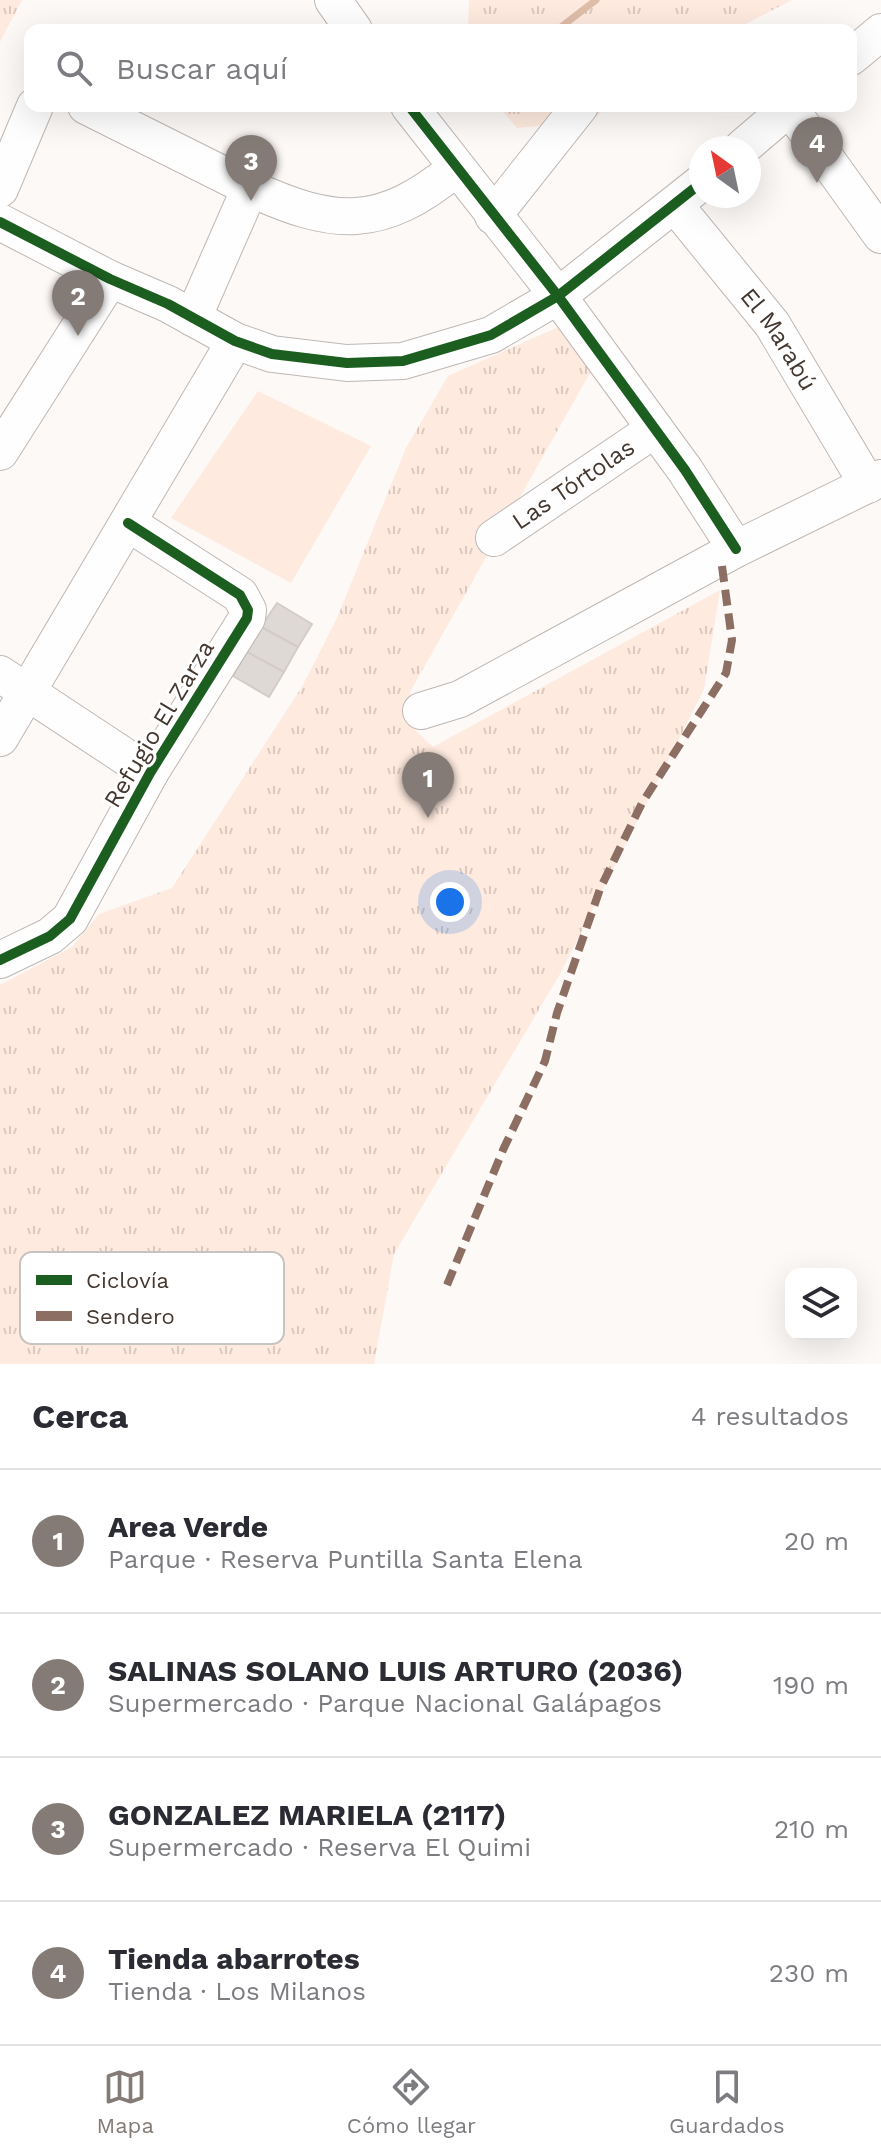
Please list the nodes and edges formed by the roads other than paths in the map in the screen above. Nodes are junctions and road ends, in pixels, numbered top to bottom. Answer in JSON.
{"nodes":[{"id":1,"x":333,"y":0,"type":"edge"},
{"id":2,"x":350,"y":24,"type":"edge"},
{"id":3,"x":881,"y":32,"type":"edge"},
{"id":4,"x":857,"y":52,"type":"edge"},
{"id":5,"x":32,"y":112,"type":"edge"},
{"id":6,"x":98,"y":112,"type":"edge"},
{"id":7,"x":413,"y":112,"type":"edge"},
{"id":8,"x":575,"y":112,"type":"edge"},
{"id":9,"x":784,"y":112,"type":"edge"},
{"id":10,"x":794,"y":112,"type":"edge"},
{"id":11,"x":756,"y":136,"type":"edge"},
{"id":12,"x":455,"y":169,"type":"junction"},
{"id":13,"x":250,"y":188,"type":"junction"},
{"id":14,"x":0,"y":189,"type":"edge"},
{"id":15,"x":688,"y":194,"type":"edge"},
{"id":16,"x":493,"y":216,"type":"junction"},
{"id":17,"x":0,"y":222,"type":"edge"},
{"id":18,"x":881,"y":235,"type":"edge"},
{"id":19,"x":110,"y":279,"type":"junction"},
{"id":20,"x":558,"y":296,"type":"junction"},
{"id":21,"x":193,"y":318,"type":"junction"},
{"id":22,"x":235,"y":341,"type":"junction"},
{"id":23,"x":655,"y":429,"type":"junction"},
{"id":24,"x":0,"y":452,"type":"edge"},
{"id":25,"x":875,"y":482,"type":"edge"},
{"id":26,"x":128,"y":523,"type":"junction"},
{"id":27,"x":494,"y":538,"type":"dead end"},
{"id":28,"x":736,"y":549,"type":"junction"},
{"id":29,"x":13,"y":682,"type":"edge"},
{"id":30,"x":421,"y":711,"type":"dead end"},
{"id":31,"x":0,"y":738,"type":"edge"},
{"id":32,"x":150,"y":773,"type":"junction"},
{"id":33,"x":0,"y":960,"type":"edge"}],
"edges":[{"from":1,"to":2,"type":"street"},
{"from":3,"to":4,"type":"street"},
{"from":5,"to":14,"type":"street"},
{"from":6,"to":13,"type":"street"},
{"from":7,"to":12,"type":"street"},
{"from":8,"to":16,"type":"street"},
{"from":9,"to":11,"type":"street"},
{"from":10,"to":18,"type":"street"},
{"from":12,"to":13,"type":"street"},
{"from":12,"to":16,"type":"street"},
{"from":13,"to":21,"type":"street"},
{"from":15,"to":20,"type":"street"},
{"from":15,"to":25,"type":"street","name":"El Marabú"},
{"from":16,"to":20,"type":"street"},
{"from":17,"to":19,"type":"street"},
{"from":19,"to":21,"type":"street"},
{"from":19,"to":24,"type":"street"},
{"from":20,"to":22,"type":"street"},
{"from":20,"to":23,"type":"street"},
{"from":21,"to":22,"type":"street"},
{"from":22,"to":26,"type":"street"},
{"from":23,"to":27,"type":"street","name":"Las Tórtolas"},
{"from":23,"to":28,"type":"street"},
{"from":25,"to":28,"type":"street"},
{"from":26,"to":29,"type":"street"},
{"from":26,"to":32,"type":"street","name":"Refugio El Zarza"},
{"from":28,"to":30,"type":"street"},
{"from":29,"to":31,"type":"street"},
{"from":29,"to":32,"type":"street"},
{"from":32,"to":33,"type":"street","name":"Refugio El Zarza"}]}
